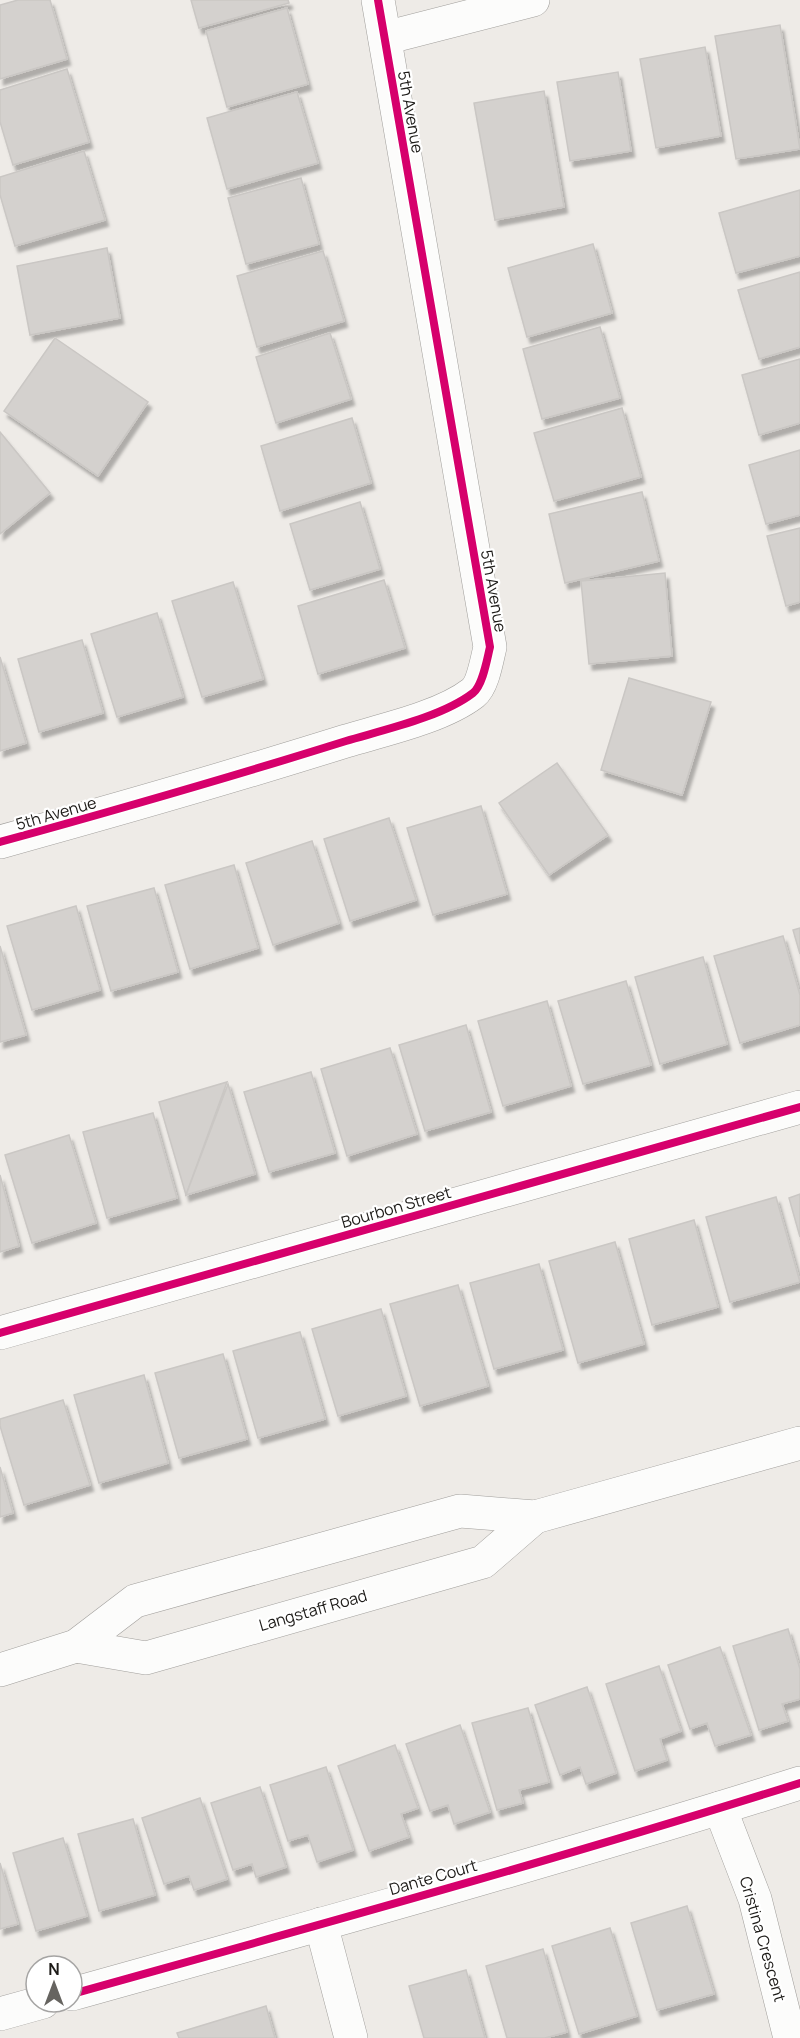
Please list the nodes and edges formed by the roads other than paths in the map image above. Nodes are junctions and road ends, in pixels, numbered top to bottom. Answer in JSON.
{"nodes":[{"id":1,"x":378,"y":0,"type":"edge"},
{"id":2,"x":532,"y":0,"type":"edge"},
{"id":3,"x":385,"y":38,"type":"junction"},
{"id":4,"x":0,"y":842,"type":"edge"},
{"id":5,"x":800,"y":1107,"type":"edge"},
{"id":6,"x":0,"y":1333,"type":"edge"},
{"id":7,"x":800,"y":1443,"type":"edge"},
{"id":8,"x":535,"y":1517,"type":"junction"},
{"id":9,"x":76,"y":1647,"type":"junction"},
{"id":10,"x":0,"y":1670,"type":"edge"},
{"id":11,"x":800,"y":1783,"type":"edge"},
{"id":12,"x":720,"y":1808,"type":"junction"},
{"id":13,"x":321,"y":1924,"type":"junction"},
{"id":14,"x":84,"y":1991,"type":"edge"},
{"id":15,"x":24,"y":2007,"type":"edge"},
{"id":16,"x":0,"y":2014,"type":"edge"},
{"id":17,"x":351,"y":2038,"type":"edge"},
{"id":18,"x":790,"y":2038,"type":"edge"}],
"edges":[{"from":1,"to":3,"type":"street","name":"5th Avenue"},
{"from":2,"to":3,"type":"street"},
{"from":3,"to":4,"type":"street","name":"5th Avenue"},
{"from":5,"to":6,"type":"street","name":"Bourbon Street"},
{"from":7,"to":8,"type":"street","name":"Langstaff Road"},
{"from":8,"to":9,"type":"street","name":"Langstaff Road"},
{"from":8,"to":9,"type":"street","name":"Langstaff Road"},
{"from":9,"to":10,"type":"street","name":"Langstaff Road"},
{"from":11,"to":12,"type":"street","name":"Dante Court"},
{"from":12,"to":13,"type":"street","name":"Dante Court"},
{"from":12,"to":18,"type":"street","name":"Cristina Crescent"},
{"from":13,"to":14,"type":"street","name":"Dante Court"},
{"from":13,"to":17,"type":"street"},
{"from":15,"to":16,"type":"street"}]}
